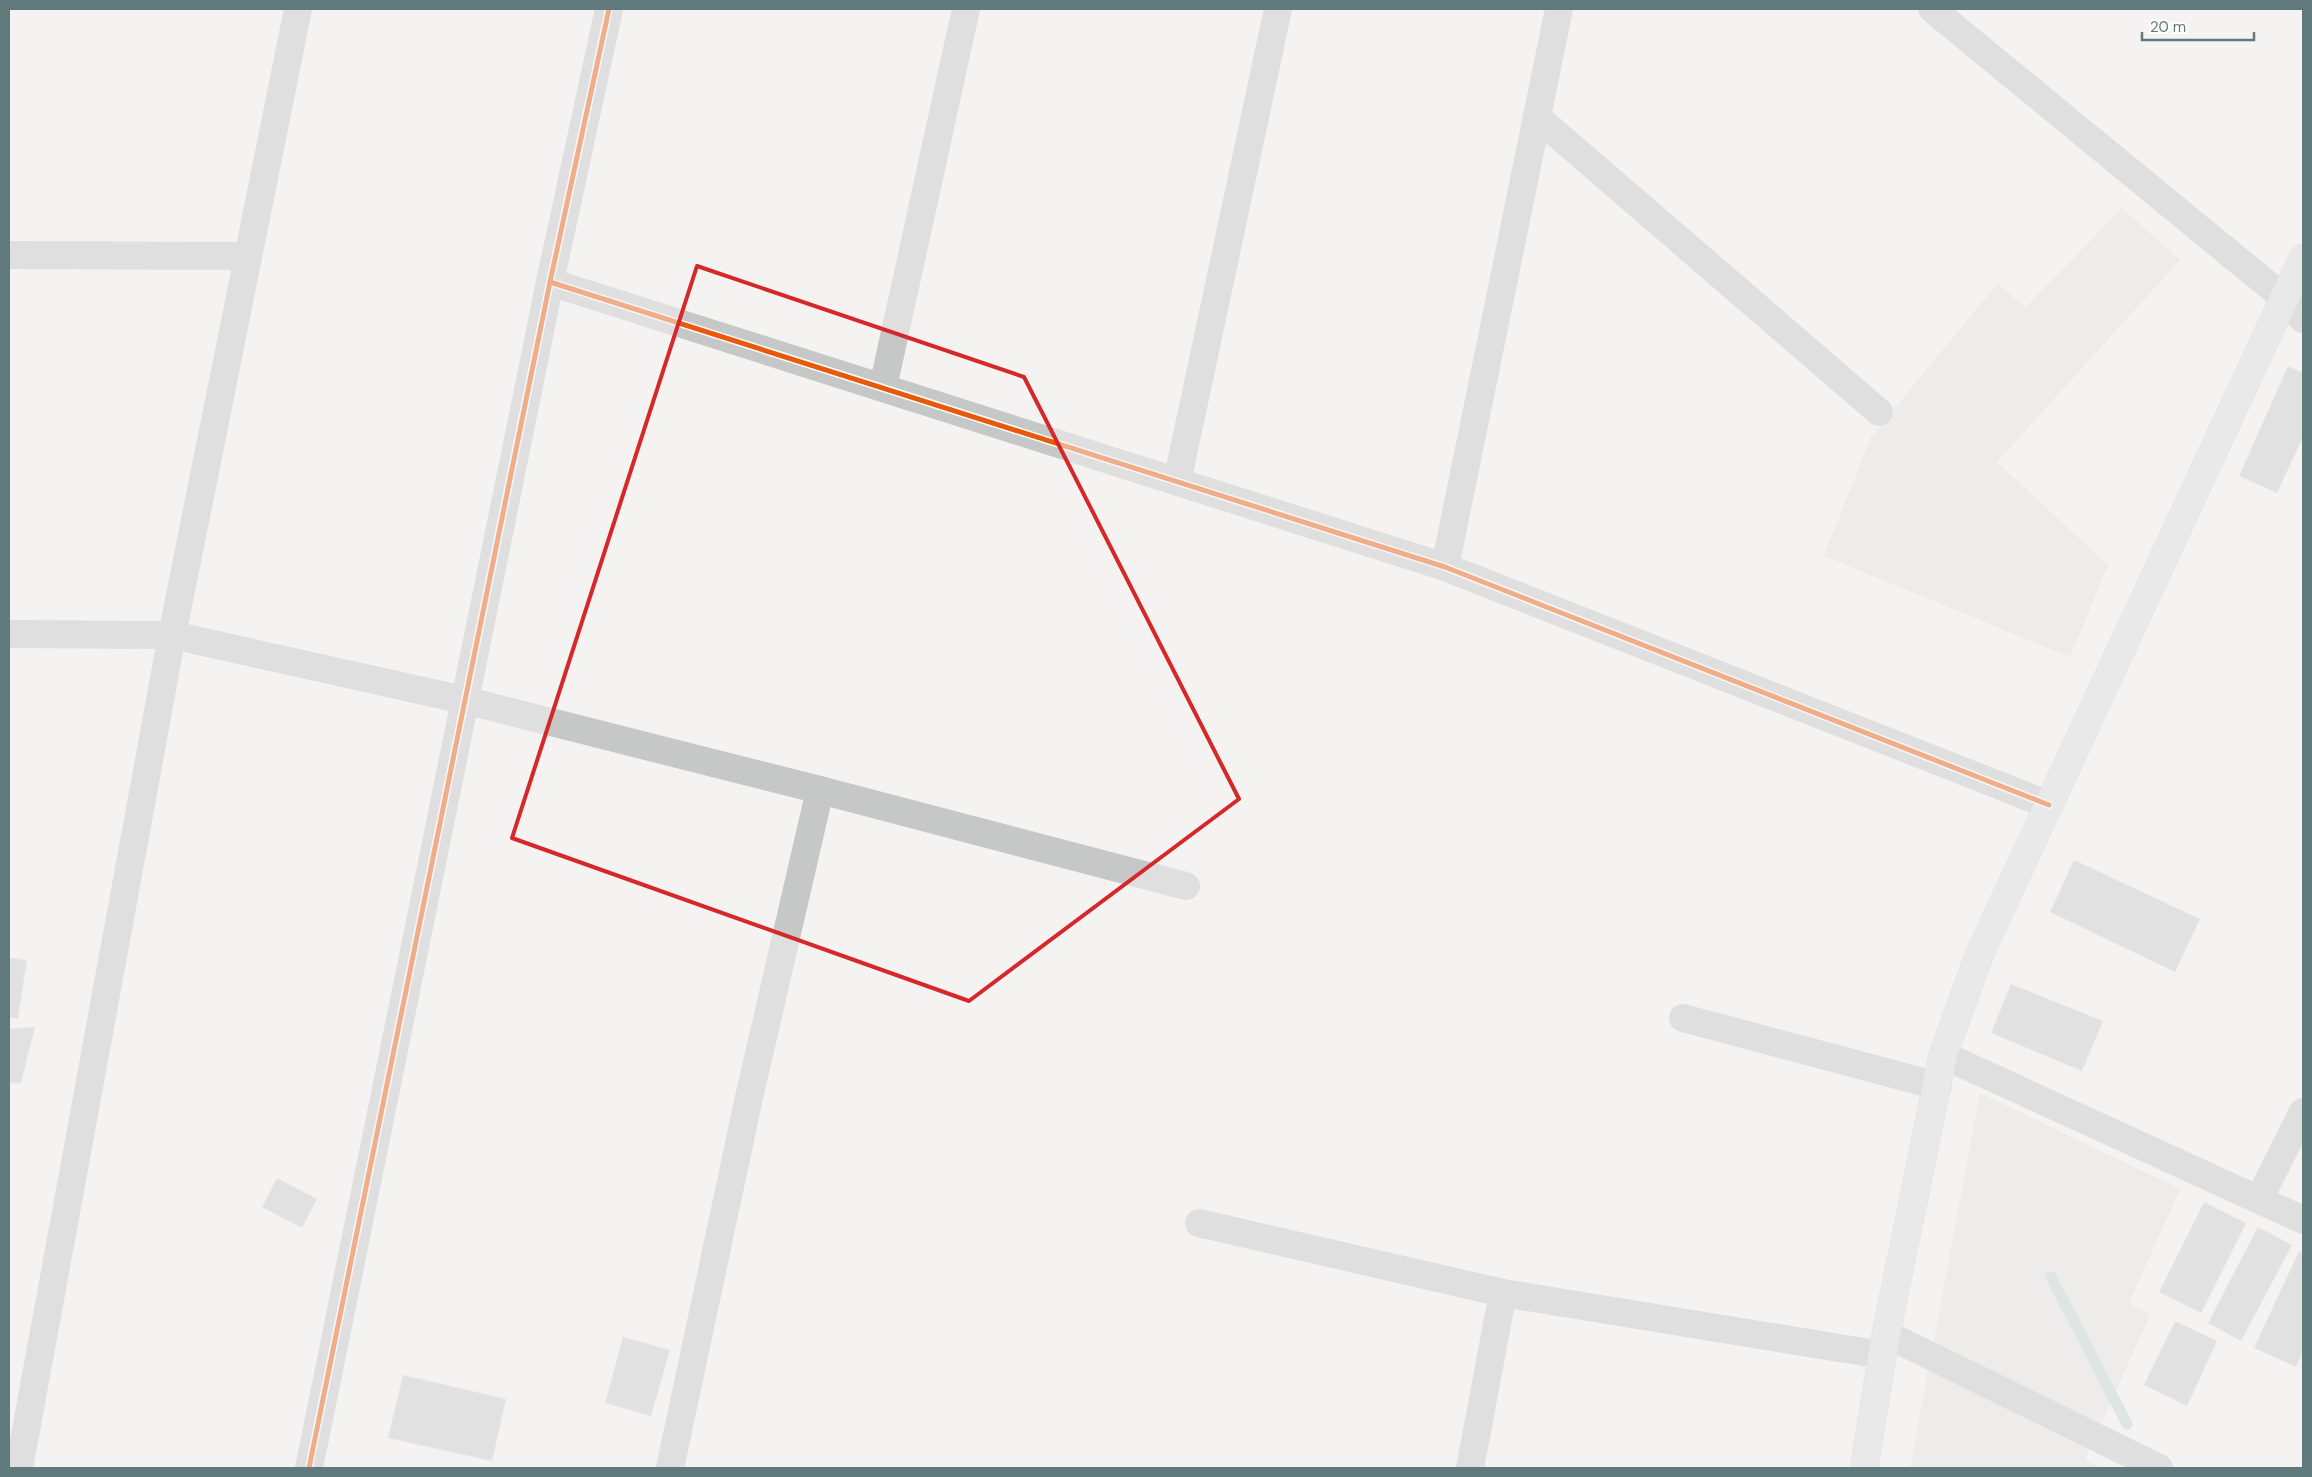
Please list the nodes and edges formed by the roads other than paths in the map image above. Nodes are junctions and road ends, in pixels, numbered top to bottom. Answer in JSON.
{"nodes":[{"id":1,"x":298,"y":9,"type":"edge"},
{"id":2,"x":609,"y":9,"type":"edge"},
{"id":3,"x":966,"y":9,"type":"edge"},
{"id":4,"x":1278,"y":9,"type":"edge"},
{"id":5,"x":1559,"y":9,"type":"edge"},
{"id":6,"x":1932,"y":9,"type":"edge"},
{"id":7,"x":1537,"y":116,"type":"junction"},
{"id":8,"x":9,"y":255,"type":"edge"},
{"id":9,"x":247,"y":256,"type":"junction"},
{"id":10,"x":2303,"y":258,"type":"edge"},
{"id":11,"x":550,"y":282,"type":"junction"},
{"id":12,"x":2284,"y":298,"type":"junction"},
{"id":13,"x":2303,"y":319,"type":"edge"},
{"id":14,"x":883,"y":388,"type":"junction"},
{"id":15,"x":1879,"y":412,"type":"dead end"},
{"id":16,"x":1177,"y":482,"type":"junction"},
{"id":17,"x":1445,"y":567,"type":"junction"},
{"id":18,"x":9,"y":634,"type":"edge"},
{"id":19,"x":172,"y":635,"type":"junction"},
{"id":20,"x":464,"y":700,"type":"junction"},
{"id":21,"x":820,"y":790,"type":"junction"},
{"id":22,"x":2049,"y":804,"type":"junction"},
{"id":23,"x":1186,"y":886,"type":"dead end"},
{"id":24,"x":1683,"y":1018,"type":"dead end"},
{"id":25,"x":1943,"y":1055,"type":"junction"},
{"id":26,"x":1938,"y":1086,"type":"junction"},
{"id":27,"x":2303,"y":1112,"type":"edge"},
{"id":28,"x":2259,"y":1200,"type":"junction"},
{"id":29,"x":2303,"y":1220,"type":"edge"},
{"id":30,"x":1199,"y":1223,"type":"dead end"},
{"id":31,"x":1503,"y":1293,"type":"junction"},
{"id":32,"x":1884,"y":1345,"type":"junction"},
{"id":33,"x":19,"y":1468,"type":"edge"},
{"id":34,"x":309,"y":1468,"type":"edge"},
{"id":35,"x":670,"y":1468,"type":"edge"},
{"id":36,"x":1470,"y":1468,"type":"edge"},
{"id":37,"x":1864,"y":1468,"type":"edge"},
{"id":38,"x":2160,"y":1468,"type":"edge"}],
"edges":[{"from":1,"to":9,"type":"street"},
{"from":2,"to":11,"type":"street"},
{"from":3,"to":14,"type":"street"},
{"from":4,"to":16,"type":"street"},
{"from":5,"to":7,"type":"street"},
{"from":6,"to":12,"type":"street"},
{"from":7,"to":15,"type":"street"},
{"from":7,"to":17,"type":"street"},
{"from":8,"to":9,"type":"street"},
{"from":9,"to":19,"type":"street"},
{"from":10,"to":12,"type":"street"},
{"from":11,"to":14,"type":"street"},
{"from":11,"to":20,"type":"street"},
{"from":12,"to":13,"type":"street"},
{"from":12,"to":22,"type":"street"},
{"from":14,"to":16,"type":"street"},
{"from":16,"to":17,"type":"street"},
{"from":17,"to":22,"type":"street"},
{"from":18,"to":19,"type":"street"},
{"from":19,"to":20,"type":"street"},
{"from":19,"to":33,"type":"street"},
{"from":20,"to":21,"type":"street"},
{"from":20,"to":34,"type":"street"},
{"from":21,"to":23,"type":"street"},
{"from":21,"to":35,"type":"street"},
{"from":22,"to":25,"type":"street"},
{"from":24,"to":26,"type":"street"},
{"from":25,"to":26,"type":"street"},
{"from":25,"to":28,"type":"street"},
{"from":26,"to":32,"type":"street"},
{"from":27,"to":28,"type":"street"},
{"from":28,"to":29,"type":"street"},
{"from":30,"to":31,"type":"street"},
{"from":31,"to":32,"type":"street"},
{"from":31,"to":36,"type":"street"},
{"from":32,"to":37,"type":"street"},
{"from":32,"to":38,"type":"street"}]}
